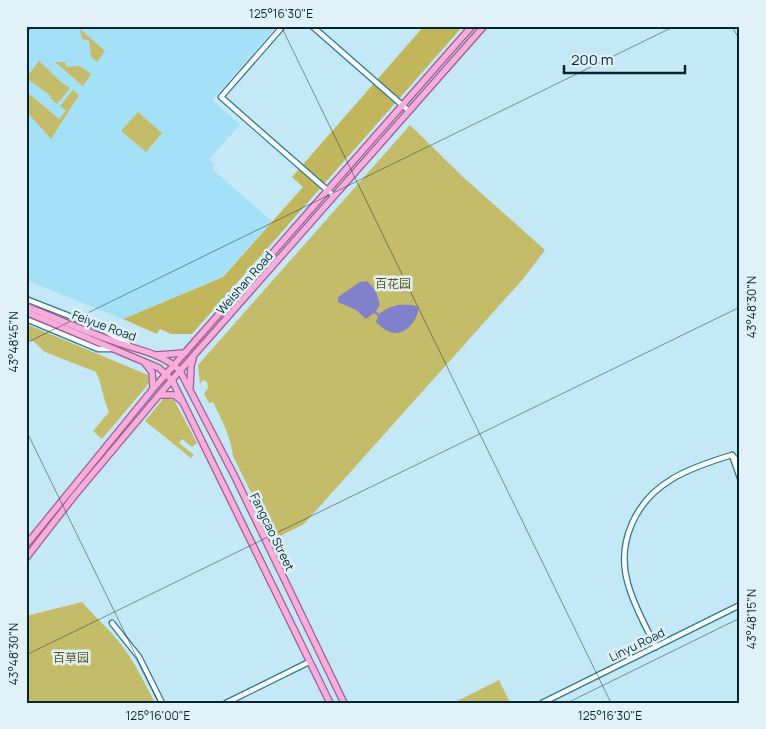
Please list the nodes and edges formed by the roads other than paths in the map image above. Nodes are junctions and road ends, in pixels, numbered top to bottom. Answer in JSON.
{"nodes":[{"id":1,"x":283,"y":26,"type":"edge"},
{"id":2,"x":312,"y":26,"type":"edge"},
{"id":3,"x":484,"y":26,"type":"edge"},
{"id":4,"x":470,"y":27,"type":"edge"},
{"id":5,"x":477,"y":35,"type":"junction"},
{"id":6,"x":402,"y":106,"type":"junction"},
{"id":7,"x":409,"y":112,"type":"junction"},
{"id":8,"x":328,"y":191,"type":"junction"},
{"id":9,"x":334,"y":196,"type":"junction"},
{"id":10,"x":28,"y":300,"type":"edge"},
{"id":11,"x":26,"y":306,"type":"edge"},
{"id":12,"x":26,"y":312,"type":"edge"},
{"id":13,"x":26,"y":319,"type":"edge"},
{"id":14,"x":131,"y":346,"type":"junction"},
{"id":15,"x":110,"y":349,"type":"junction"},
{"id":16,"x":185,"y":353,"type":"junction"},
{"id":17,"x":196,"y":354,"type":"junction"},
{"id":18,"x":153,"y":355,"type":"junction"},
{"id":19,"x":145,"y":363,"type":"junction"},
{"id":20,"x":174,"y":365,"type":"junction"},
{"id":21,"x":180,"y":371,"type":"junction"},
{"id":22,"x":166,"y":374,"type":"junction"},
{"id":23,"x":172,"y":380,"type":"junction"},
{"id":24,"x":153,"y":389,"type":"junction"},
{"id":25,"x":190,"y":389,"type":"junction"},
{"id":26,"x":159,"y":395,"type":"junction"},
{"id":27,"x":185,"y":403,"type":"junction"},
{"id":28,"x":732,"y":455,"type":"junction"},
{"id":29,"x":226,"y":459,"type":"junction"},
{"id":30,"x":215,"y":464,"type":"junction"},
{"id":31,"x":740,"y":464,"type":"edge"},
{"id":32,"x":740,"y":478,"type":"edge"},
{"id":33,"x":26,"y":545,"type":"edge"},
{"id":34,"x":26,"y":558,"type":"edge"},
{"id":35,"x":740,"y":605,"type":"edge"},
{"id":36,"x":112,"y":623,"type":"dead end"},
{"id":37,"x":656,"y":647,"type":"junction"},
{"id":38,"x":310,"y":662,"type":"junction"},
{"id":39,"x":162,"y":703,"type":"edge"},
{"id":40,"x":226,"y":703,"type":"edge"},
{"id":41,"x":330,"y":703,"type":"edge"},
{"id":42,"x":344,"y":703,"type":"edge"},
{"id":43,"x":542,"y":703,"type":"edge"}],
"edges":[{"from":1,"to":8,"type":"street"},
{"from":2,"to":6,"type":"street"},
{"from":3,"to":5,"type":"main road","name":"Weishan Road"},
{"from":4,"to":5,"type":"street"},
{"from":4,"to":6,"type":"main road","name":"Weishan Road"},
{"from":5,"to":7,"type":"main road","name":"Weishan Road"},
{"from":6,"to":7,"type":"street"},
{"from":6,"to":8,"type":"main road","name":"Weishan Road"},
{"from":7,"to":9,"type":"main road","name":"Weishan Road"},
{"from":8,"to":9,"type":"street"},
{"from":8,"to":16,"type":"main road","name":"Weishan Road"},
{"from":9,"to":17,"type":"main road","name":"Weishan Road"},
{"from":10,"to":14,"type":"street"},
{"from":11,"to":14,"type":"main road","name":"Feiyue Road"},
{"from":12,"to":15,"type":"main road","name":"Feiyue Road"},
{"from":13,"to":15,"type":"street"},
{"from":14,"to":18,"type":"main road","name":"Feiyue Road"},
{"from":15,"to":19,"type":"main road","name":"Feiyue Road"},
{"from":16,"to":18,"type":"main road"},
{"from":16,"to":20,"type":"main road","name":"Weishan Road"},
{"from":17,"to":21,"type":"main road","name":"Weishan Road"},
{"from":17,"to":25,"type":"main road"},
{"from":18,"to":20,"type":"main road","name":"Feiyue Road"},
{"from":19,"to":22,"type":"main road","name":"Feiyue Road"},
{"from":19,"to":24,"type":"main road"},
{"from":20,"to":21,"type":"main road","name":"Feiyue Road"},
{"from":20,"to":22,"type":"main road","name":"Weishan Road"},
{"from":21,"to":23,"type":"main road","name":"Weishan Road"},
{"from":21,"to":25,"type":"main road","name":"Fangcao Street"},
{"from":22,"to":23,"type":"main road","name":"Feiyue Road"},
{"from":22,"to":24,"type":"main road","name":"Weishan Road"},
{"from":23,"to":26,"type":"main road","name":"Weishan Road"},
{"from":23,"to":27,"type":"main road","name":"Fangcao Street"},
{"from":24,"to":33,"type":"main road","name":"Weishan Road"},
{"from":25,"to":29,"type":"main road","name":"Fangcao Street"},
{"from":26,"to":27,"type":"main road"},
{"from":26,"to":34,"type":"main road","name":"Weishan Road"},
{"from":27,"to":30,"type":"main road","name":"Fangcao Street"},
{"from":28,"to":31,"type":"street"},
{"from":28,"to":32,"type":"street"},
{"from":28,"to":37,"type":"street"},
{"from":29,"to":30,"type":"main road"},
{"from":29,"to":42,"type":"main road","name":"Fangcao Street"},
{"from":30,"to":38,"type":"main road","name":"Fangcao Street"},
{"from":35,"to":37,"type":"street","name":"Linyu Road"},
{"from":36,"to":39,"type":"street"},
{"from":37,"to":43,"type":"street","name":"Linyu Road"},
{"from":38,"to":40,"type":"street"},
{"from":38,"to":41,"type":"main road","name":"Fangcao Street"}]}
